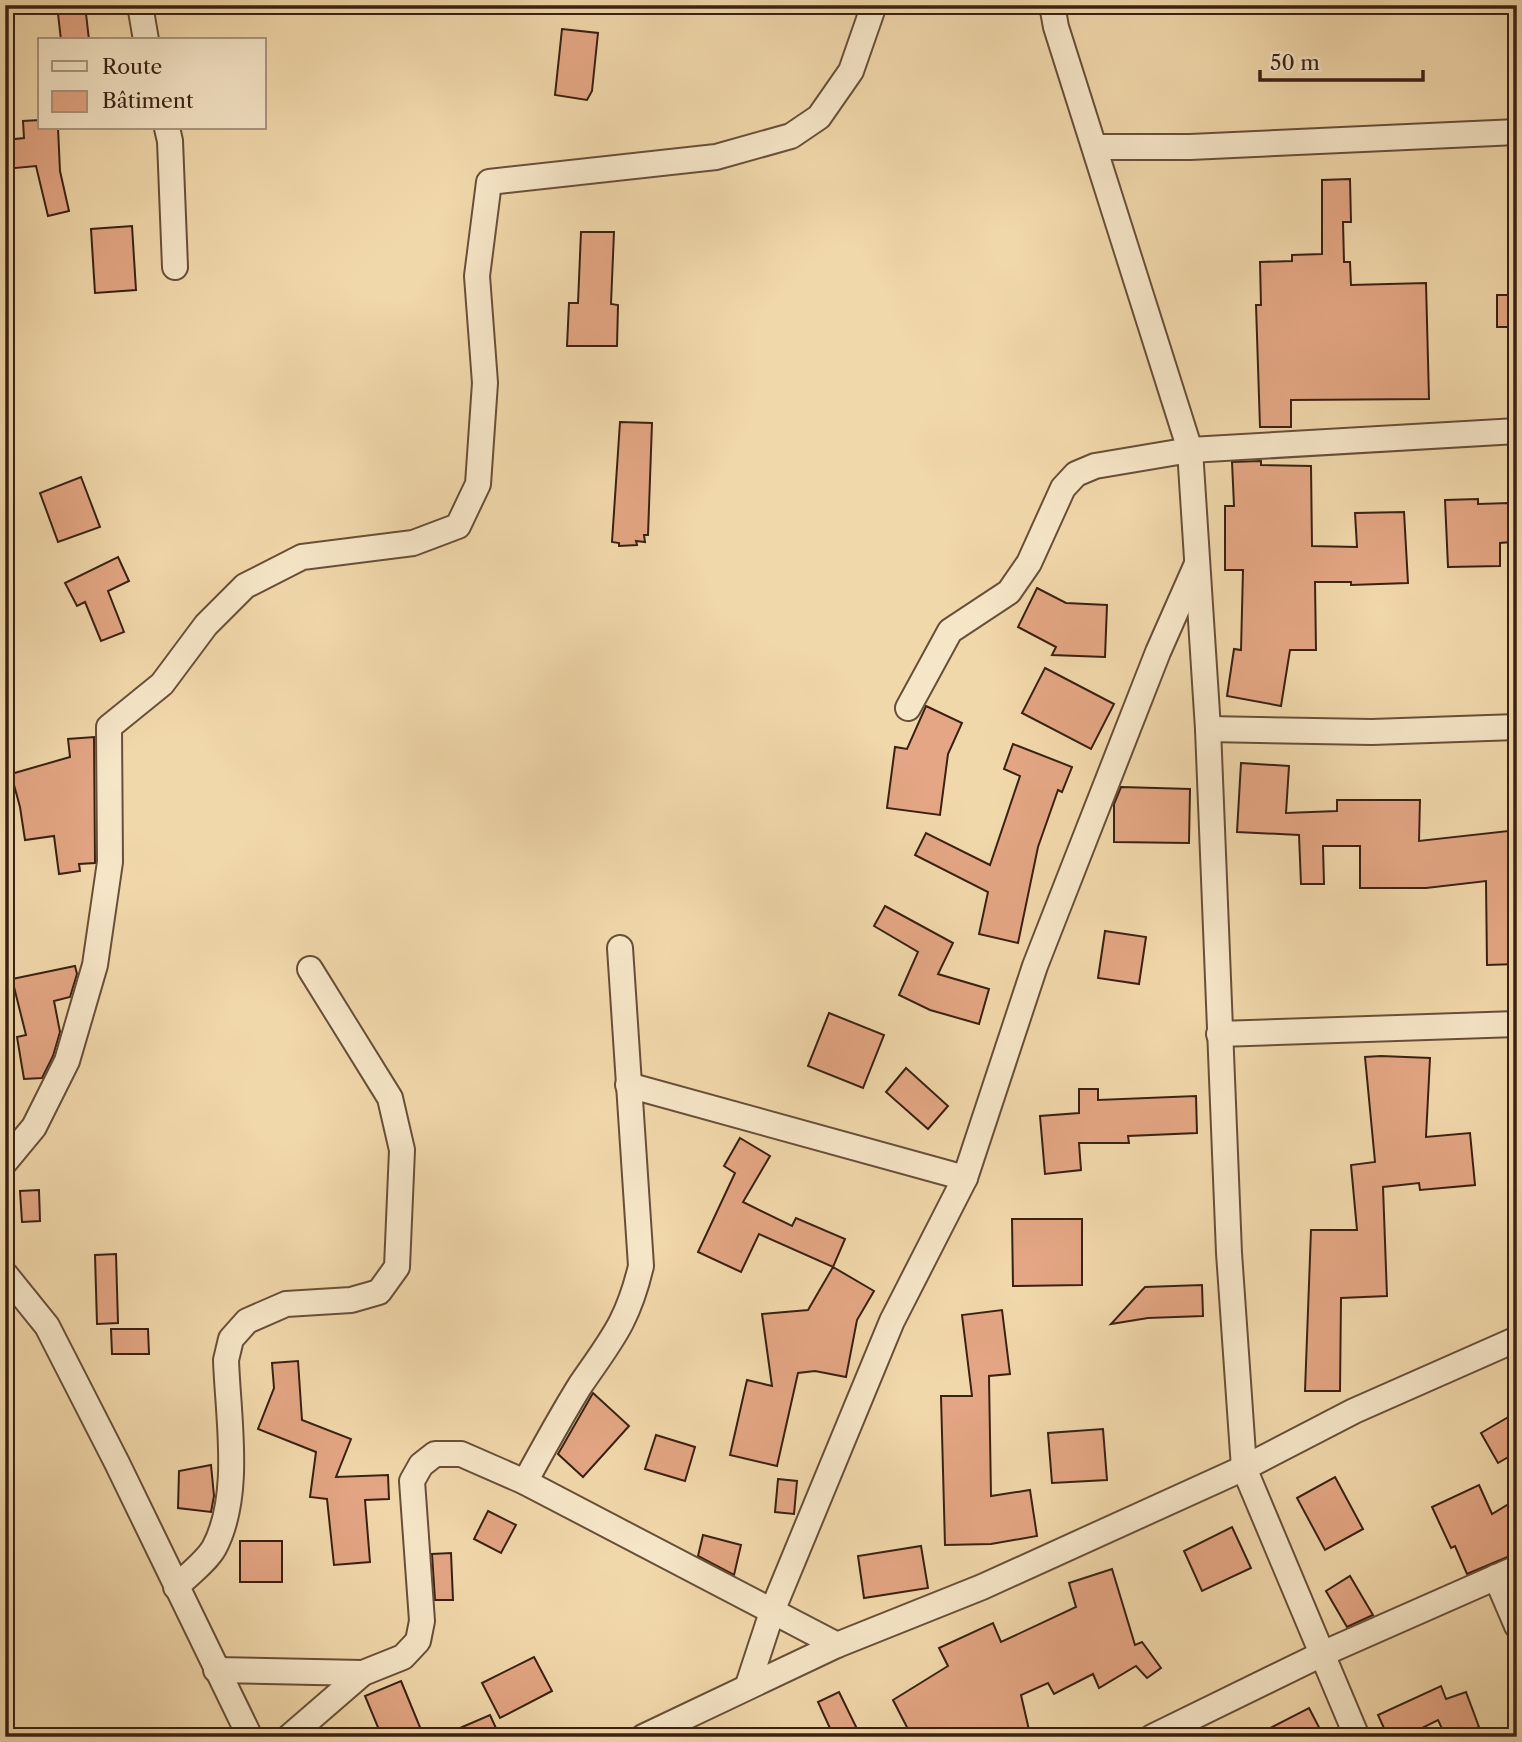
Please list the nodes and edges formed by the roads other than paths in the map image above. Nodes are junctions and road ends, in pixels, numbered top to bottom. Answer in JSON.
{"nodes":[{"id":1,"x":140,"y":5,"type":"edge"},
{"id":2,"x":874,"y":5,"type":"edge"},
{"id":3,"x":1052,"y":5,"type":"edge"},
{"id":4,"x":146,"y":38,"type":"edge"},
{"id":5,"x":167,"y":130,"type":"edge"},
{"id":6,"x":1517,"y":132,"type":"edge"},
{"id":7,"x":1095,"y":147,"type":"junction"},
{"id":8,"x":175,"y":267,"type":"dead end"},
{"id":9,"x":1517,"y":431,"type":"edge"},
{"id":10,"x":1190,"y":450,"type":"junction"},
{"id":11,"x":1198,"y":562,"type":"junction"},
{"id":12,"x":908,"y":708,"type":"dead end"},
{"id":13,"x":1517,"y":727,"type":"edge"},
{"id":14,"x":1208,"y":729,"type":"junction"},
{"id":15,"x":620,"y":948,"type":"dead end"},
{"id":16,"x":310,"y":970,"type":"dead end"},
{"id":17,"x":1517,"y":1024,"type":"edge"},
{"id":18,"x":1219,"y":1034,"type":"junction"},
{"id":19,"x":628,"y":1085,"type":"junction"},
{"id":20,"x":5,"y":1162,"type":"edge"},
{"id":21,"x":965,"y":1178,"type":"junction"},
{"id":22,"x":5,"y":1274,"type":"edge"},
{"id":23,"x":1517,"y":1339,"type":"edge"},
{"id":24,"x":1244,"y":1468,"type":"junction"},
{"id":25,"x":525,"y":1482,"type":"junction"},
{"id":26,"x":1506,"y":1573,"type":"edge"},
{"id":27,"x":176,"y":1587,"type":"junction"},
{"id":28,"x":773,"y":1609,"type":"junction"},
{"id":29,"x":1517,"y":1626,"type":"edge"},
{"id":30,"x":837,"y":1645,"type":"junction"},
{"id":31,"x":1322,"y":1654,"type":"junction"},
{"id":32,"x":216,"y":1670,"type":"junction"},
{"id":33,"x":363,"y":1673,"type":"junction"},
{"id":34,"x":748,"y":1685,"type":"junction"},
{"id":35,"x":250,"y":1737,"type":"edge"},
{"id":36,"x":289,"y":1737,"type":"edge"},
{"id":37,"x":643,"y":1737,"type":"edge"},
{"id":38,"x":1152,"y":1737,"type":"edge"},
{"id":39,"x":1357,"y":1737,"type":"edge"}],
"edges":[{"from":1,"to":4,"type":"street"},
{"from":2,"to":20,"type":"street"},
{"from":3,"to":7,"type":"street"},
{"from":5,"to":8,"type":"street"},
{"from":6,"to":7,"type":"street"},
{"from":7,"to":10,"type":"street"},
{"from":9,"to":10,"type":"street"},
{"from":10,"to":11,"type":"street"},
{"from":10,"to":12,"type":"street"},
{"from":11,"to":14,"type":"street"},
{"from":11,"to":21,"type":"street"},
{"from":13,"to":14,"type":"street"},
{"from":14,"to":18,"type":"street"},
{"from":15,"to":19,"type":"street"},
{"from":16,"to":27,"type":"street"},
{"from":17,"to":18,"type":"street"},
{"from":18,"to":24,"type":"street"},
{"from":19,"to":21,"type":"street"},
{"from":19,"to":25,"type":"street"},
{"from":21,"to":28,"type":"street"},
{"from":22,"to":27,"type":"street"},
{"from":23,"to":24,"type":"street"},
{"from":24,"to":30,"type":"street"},
{"from":24,"to":31,"type":"street"},
{"from":25,"to":28,"type":"street"},
{"from":25,"to":33,"type":"street"},
{"from":26,"to":29,"type":"street"},
{"from":26,"to":31,"type":"street"},
{"from":27,"to":32,"type":"street"},
{"from":28,"to":30,"type":"street"},
{"from":28,"to":34,"type":"street"},
{"from":30,"to":34,"type":"street"},
{"from":31,"to":38,"type":"street"},
{"from":31,"to":39,"type":"street"},
{"from":32,"to":33,"type":"street"},
{"from":32,"to":35,"type":"street"},
{"from":33,"to":36,"type":"street"},
{"from":34,"to":37,"type":"street"}]}
